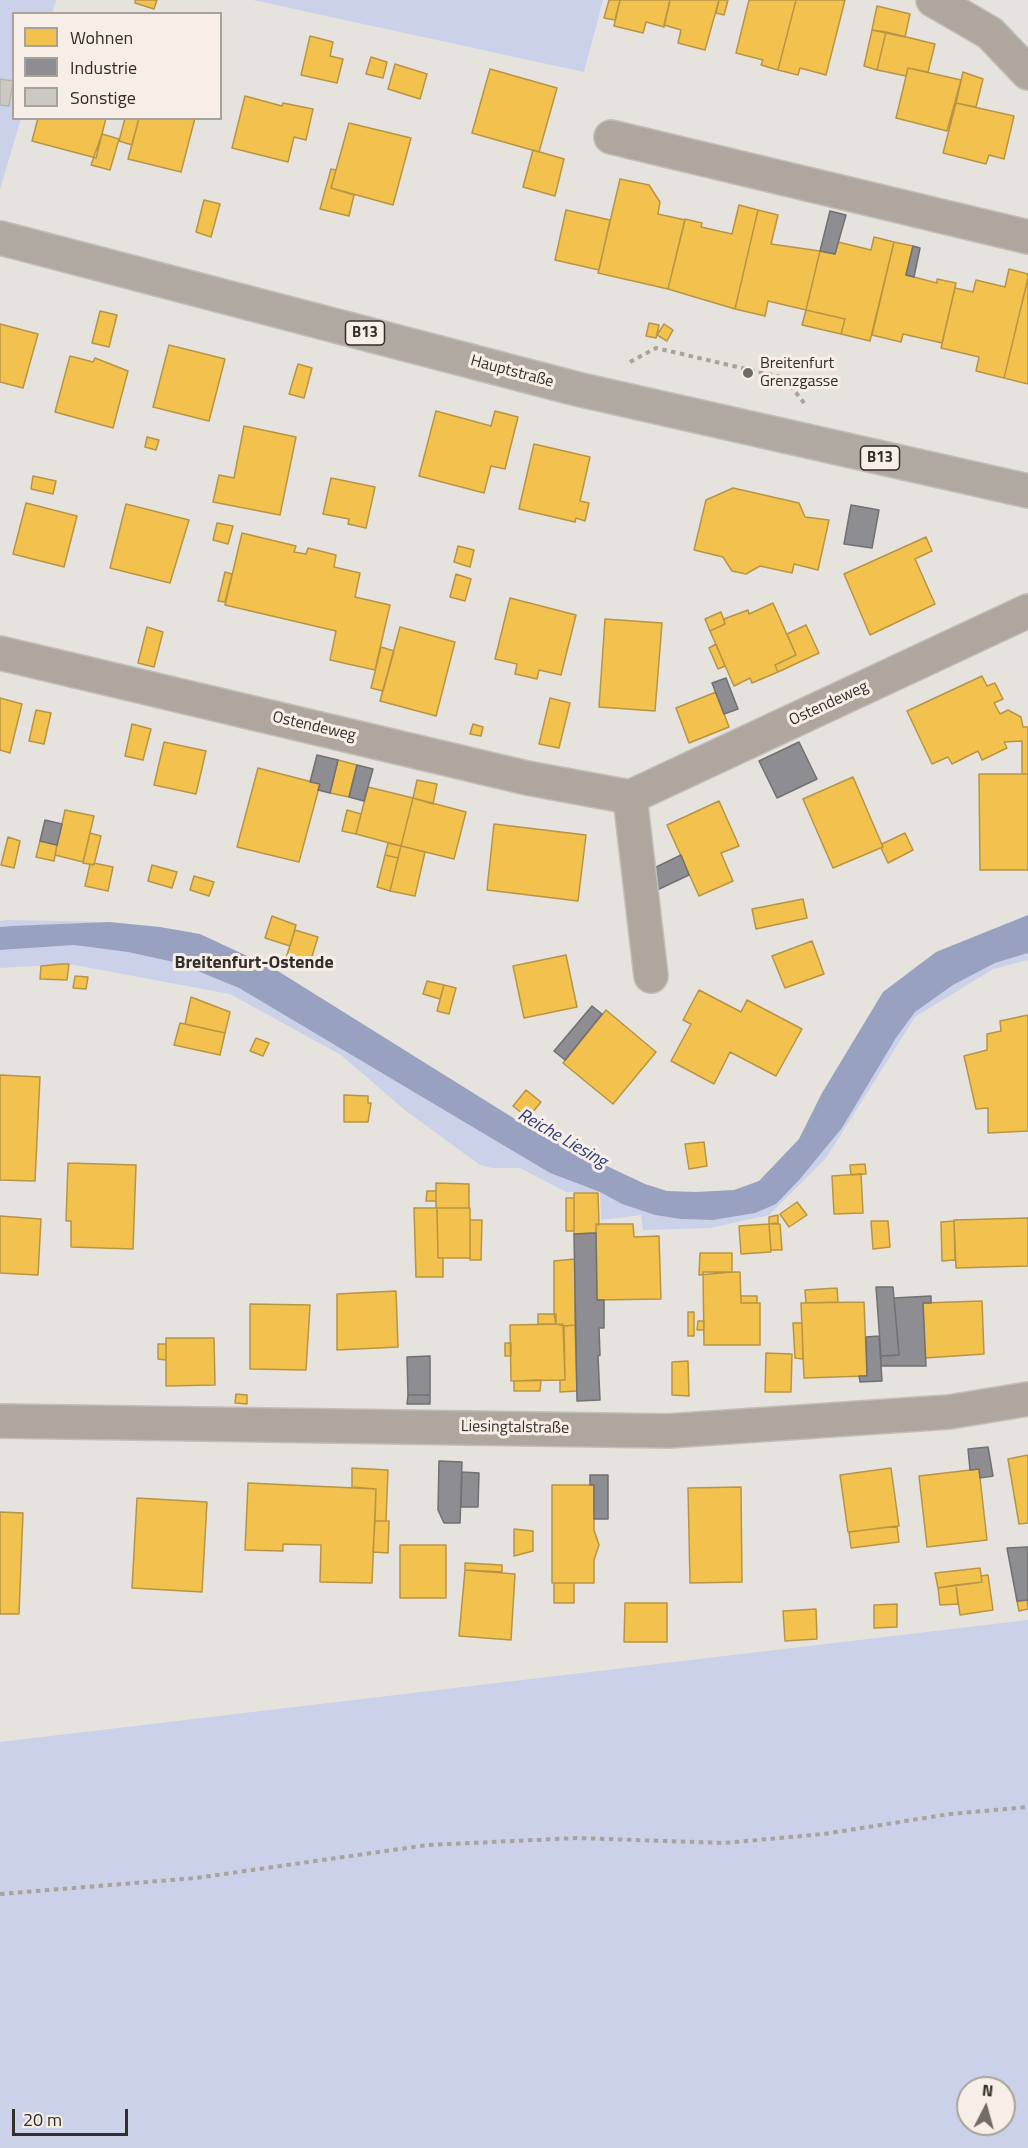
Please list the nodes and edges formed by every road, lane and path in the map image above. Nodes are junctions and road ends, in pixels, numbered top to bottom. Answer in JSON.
{"nodes":[{"id":1,"x":933,"y":0,"type":"edge"},
{"id":2,"x":1028,"y":73,"type":"edge"},
{"id":3,"x":611,"y":137,"type":"dead end"},
{"id":4,"x":1028,"y":237,"type":"edge"},
{"id":5,"x":0,"y":238,"type":"edge"},
{"id":6,"x":627,"y":364,"type":"dead end"},
{"id":7,"x":815,"y":405,"type":"dead end"},
{"id":8,"x":1028,"y":491,"type":"edge"},
{"id":9,"x":1028,"y":611,"type":"edge"},
{"id":10,"x":0,"y":653,"type":"edge"},
{"id":11,"x":630,"y":797,"type":"junction"},
{"id":12,"x":651,"y":976,"type":"dead end"},
{"id":13,"x":1028,"y":1399,"type":"edge"},
{"id":14,"x":0,"y":1421,"type":"edge"},
{"id":15,"x":1028,"y":1807,"type":"edge"},
{"id":16,"x":0,"y":1894,"type":"edge"}],
"edges":[{"from":1,"to":2,"type":"street"},
{"from":3,"to":4,"type":"street"},
{"from":5,"to":8,"type":"main road","name":"Hauptstraße","number":"B13"},
{"from":6,"to":7,"type":"path"},
{"from":9,"to":11,"type":"street","name":"Ostendeweg"},
{"from":10,"to":11,"type":"street","name":"Ostendeweg"},
{"from":11,"to":12,"type":"street"},
{"from":13,"to":14,"type":"street","name":"Liesingtalstraße"},
{"from":15,"to":16,"type":"path"}]}
